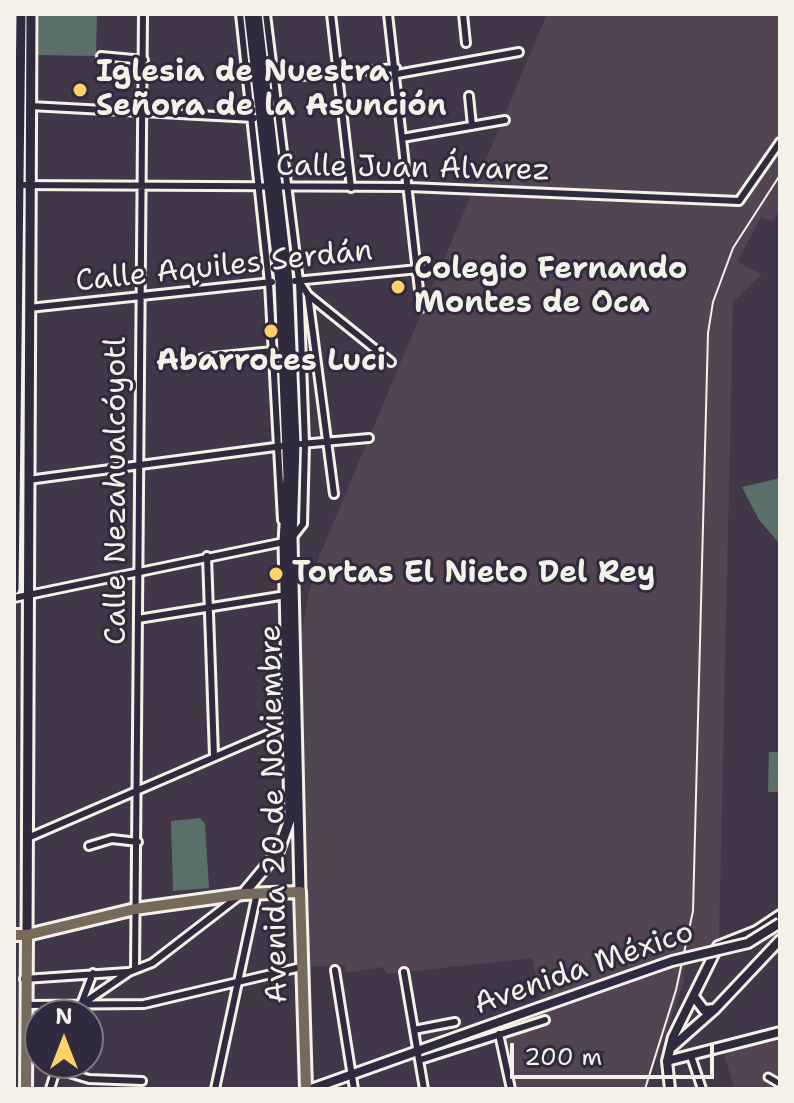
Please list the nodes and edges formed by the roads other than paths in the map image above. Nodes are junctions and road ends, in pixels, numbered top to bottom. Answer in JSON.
{"nodes":[{"id":1,"x":21,"y":14,"type":"edge"},
{"id":2,"x":31,"y":14,"type":"edge"},
{"id":3,"x":143,"y":14,"type":"edge"},
{"id":4,"x":240,"y":14,"type":"edge"},
{"id":5,"x":249,"y":14,"type":"edge"},
{"id":6,"x":257,"y":14,"type":"edge"},
{"id":7,"x":266,"y":14,"type":"edge"},
{"id":8,"x":331,"y":14,"type":"edge"},
{"id":9,"x":388,"y":14,"type":"edge"},
{"id":10,"x":463,"y":14,"type":"edge"},
{"id":11,"x":466,"y":43,"type":"dead end"},
{"id":12,"x":519,"y":52,"type":"dead end"},
{"id":13,"x":101,"y":56,"type":"dead end"},
{"id":14,"x":144,"y":60,"type":"junction"},
{"id":15,"x":337,"y":71,"type":"junction"},
{"id":16,"x":397,"y":71,"type":"junction"},
{"id":17,"x":302,"y":76,"type":"dead end"},
{"id":18,"x":469,"y":96,"type":"dead end"},
{"id":19,"x":21,"y":105,"type":"edge"},
{"id":20,"x":142,"y":113,"type":"junction"},
{"id":21,"x":254,"y":118,"type":"junction"},
{"id":22,"x":505,"y":120,"type":"dead end"},
{"id":23,"x":472,"y":126,"type":"junction"},
{"id":24,"x":402,"y":138,"type":"junction"},
{"id":25,"x":780,"y":142,"type":"edge"},
{"id":26,"x":20,"y":186,"type":"edge"},
{"id":27,"x":409,"y":187,"type":"junction"},
{"id":28,"x":140,"y":188,"type":"junction"},
{"id":29,"x":269,"y":188,"type":"junction"},
{"id":30,"x":289,"y":188,"type":"junction"},
{"id":31,"x":351,"y":188,"type":"junction"},
{"id":32,"x":439,"y":267,"type":"dead end"},
{"id":33,"x":417,"y":269,"type":"junction"},
{"id":34,"x":284,"y":281,"type":"junction"},
{"id":35,"x":308,"y":295,"type":"junction"},
{"id":36,"x":140,"y":299,"type":"junction"},
{"id":37,"x":421,"y":308,"type":"dead end"},
{"id":38,"x":21,"y":310,"type":"edge"},
{"id":39,"x":273,"y":351,"type":"junction"},
{"id":40,"x":202,"y":358,"type":"dead end"},
{"id":41,"x":391,"y":362,"type":"dead end"},
{"id":42,"x":16,"y":396,"type":"edge"},
{"id":43,"x":369,"y":438,"type":"dead end"},
{"id":44,"x":330,"y":442,"type":"junction"},
{"id":45,"x":296,"y":445,"type":"junction"},
{"id":46,"x":276,"y":448,"type":"junction"},
{"id":47,"x":137,"y":467,"type":"junction"},
{"id":48,"x":28,"y":480,"type":"junction"},
{"id":49,"x":15,"y":482,"type":"edge"},
{"id":50,"x":334,"y":494,"type":"dead end"},
{"id":51,"x":287,"y":537,"type":"junction"},
{"id":52,"x":207,"y":556,"type":"junction"},
{"id":53,"x":139,"y":570,"type":"junction"},
{"id":54,"x":14,"y":589,"type":"edge"},
{"id":55,"x":28,"y":594,"type":"junction"},
{"id":56,"x":289,"y":594,"type":"junction"},
{"id":57,"x":14,"y":598,"type":"edge"},
{"id":58,"x":208,"y":607,"type":"junction"},
{"id":59,"x":138,"y":619,"type":"junction"},
{"id":60,"x":292,"y":724,"type":"junction"},
{"id":61,"x":214,"y":756,"type":"junction"},
{"id":62,"x":138,"y":788,"type":"junction"},
{"id":63,"x":30,"y":837,"type":"junction"},
{"id":64,"x":138,"y":842,"type":"junction"},
{"id":65,"x":89,"y":846,"type":"dead end"},
{"id":66,"x":257,"y":892,"type":"junction"},
{"id":67,"x":300,"y":892,"type":"junction"},
{"id":68,"x":243,"y":894,"type":"junction"},
{"id":69,"x":135,"y":909,"type":"junction"},
{"id":70,"x":780,"y":915,"type":"edge"},
{"id":71,"x":780,"y":923,"type":"edge"},
{"id":72,"x":14,"y":935,"type":"edge"},
{"id":73,"x":27,"y":935,"type":"junction"},
{"id":74,"x":780,"y":940,"type":"edge"},
{"id":75,"x":301,"y":967,"type":"junction"},
{"id":76,"x":335,"y":970,"type":"dead end"},
{"id":77,"x":132,"y":971,"type":"junction"},
{"id":78,"x":404,"y":972,"type":"dead end"},
{"id":79,"x":93,"y":973,"type":"junction"},
{"id":80,"x":24,"y":979,"type":"junction"},
{"id":81,"x":237,"y":981,"type":"junction"},
{"id":82,"x":695,"y":998,"type":"junction"},
{"id":83,"x":24,"y":999,"type":"edge"},
{"id":84,"x":83,"y":999,"type":"edge"},
{"id":85,"x":90,"y":999,"type":"edge"},
{"id":86,"x":104,"y":1005,"type":"edge"},
{"id":87,"x":715,"y":1009,"type":"junction"},
{"id":88,"x":545,"y":1020,"type":"dead end"},
{"id":89,"x":455,"y":1022,"type":"dead end"},
{"id":90,"x":414,"y":1030,"type":"junction"},
{"id":91,"x":780,"y":1032,"type":"edge"},
{"id":92,"x":499,"y":1034,"type":"junction"},
{"id":93,"x":672,"y":1047,"type":"junction"},
{"id":94,"x":418,"y":1055,"type":"junction"},
{"id":95,"x":691,"y":1056,"type":"junction"},
{"id":96,"x":667,"y":1061,"type":"junction"},
{"id":97,"x":352,"y":1074,"type":"junction"},
{"id":98,"x":768,"y":1077,"type":"dead end"},
{"id":99,"x":89,"y":1079,"type":"edge"},
{"id":100,"x":142,"y":1081,"type":"dead end"},
{"id":101,"x":780,"y":1084,"type":"edge"},
{"id":102,"x":215,"y":1089,"type":"edge"},
{"id":103,"x":309,"y":1089,"type":"edge"},
{"id":104,"x":354,"y":1089,"type":"edge"},
{"id":105,"x":424,"y":1089,"type":"edge"},
{"id":106,"x":511,"y":1089,"type":"edge"},
{"id":107,"x":670,"y":1089,"type":"edge"},
{"id":108,"x":702,"y":1089,"type":"edge"}],
"edges":[{"from":1,"to":19,"type":"main road"},
{"from":2,"to":19,"type":"main road"},
{"from":3,"to":14,"type":"street","name":"Calle Nezahualcóyotl"},
{"from":4,"to":21,"type":"street","name":"Avenida 20 de Noviembre"},
{"from":5,"to":29,"type":"main road","name":"Avenida 20 de Noviembre"},
{"from":6,"to":29,"type":"main road","name":"Avenida 20 de Noviembre"},
{"from":7,"to":30,"type":"street","name":"Avenida 20 de Noviembre"},
{"from":8,"to":15,"type":"street"},
{"from":9,"to":16,"type":"street"},
{"from":10,"to":11,"type":"street"},
{"from":12,"to":16,"type":"street"},
{"from":13,"to":14,"type":"street"},
{"from":14,"to":20,"type":"street","name":"Calle Nezahualcóyotl"},
{"from":15,"to":16,"type":"street"},
{"from":15,"to":17,"type":"street"},
{"from":15,"to":31,"type":"street"},
{"from":16,"to":24,"type":"street"},
{"from":18,"to":23,"type":"street"},
{"from":19,"to":20,"type":"street"},
{"from":19,"to":26,"type":"main road"},
{"from":20,"to":21,"type":"street"},
{"from":20,"to":28,"type":"street","name":"Calle Nezahualcóyotl"},
{"from":21,"to":29,"type":"street","name":"Avenida 20 de Noviembre"},
{"from":22,"to":23,"type":"street"},
{"from":23,"to":24,"type":"street"},
{"from":24,"to":27,"type":"street"},
{"from":25,"to":27,"type":"street","name":"Calle Juan Álvarez"},
{"from":26,"to":28,"type":"street","name":"Calle Juan Álvarez"},
{"from":26,"to":38,"type":"main road"},
{"from":27,"to":31,"type":"street","name":"Calle Juan Álvarez"},
{"from":27,"to":33,"type":"street"},
{"from":28,"to":29,"type":"street","name":"Calle Juan Álvarez"},
{"from":28,"to":36,"type":"street","name":"Calle Nezahualcóyotl"},
{"from":29,"to":30,"type":"street","name":"Calle Juan Álvarez"},
{"from":29,"to":34,"type":"main road","name":"Avenida 20 de Noviembre"},
{"from":29,"to":34,"type":"street","name":"Avenida 20 de Noviembre"},
{"from":30,"to":31,"type":"street","name":"Calle Juan Álvarez"},
{"from":30,"to":34,"type":"street","name":"Avenida 20 de Noviembre"},
{"from":32,"to":33,"type":"street","name":"Calle Aquiles Serdán"},
{"from":33,"to":34,"type":"street","name":"Calle Aquiles Serdán"},
{"from":33,"to":37,"type":"street"},
{"from":34,"to":35,"type":"street"},
{"from":34,"to":36,"type":"street","name":"Calle Aquiles Serdán"},
{"from":34,"to":39,"type":"street","name":"Avenida 20 de Noviembre"},
{"from":34,"to":45,"type":"main road","name":"Avenida 20 de Noviembre"},
{"from":35,"to":41,"type":"street"},
{"from":35,"to":44,"type":"street"},
{"from":36,"to":38,"type":"street","name":"Calle Aquiles Serdán"},
{"from":36,"to":47,"type":"street","name":"Calle Nezahualcóyotl"},
{"from":38,"to":42,"type":"main road"},
{"from":38,"to":48,"type":"main road"},
{"from":39,"to":40,"type":"street"},
{"from":39,"to":46,"type":"street","name":"Avenida 20 de Noviembre"},
{"from":42,"to":49,"type":"main road"},
{"from":43,"to":44,"type":"street"},
{"from":44,"to":45,"type":"street"},
{"from":44,"to":50,"type":"street"},
{"from":45,"to":46,"type":"street"},
{"from":45,"to":51,"type":"main road","name":"Avenida 20 de Noviembre"},
{"from":46,"to":47,"type":"street"},
{"from":46,"to":51,"type":"street","name":"Avenida 20 de Noviembre"},
{"from":47,"to":48,"type":"street"},
{"from":47,"to":53,"type":"street","name":"Calle Nezahualcóyotl"},
{"from":48,"to":55,"type":"main road"},
{"from":49,"to":54,"type":"main road"},
{"from":51,"to":52,"type":"street"},
{"from":51,"to":56,"type":"main road","name":"Avenida 20 de Noviembre"},
{"from":52,"to":53,"type":"street"},
{"from":52,"to":58,"type":"street"},
{"from":53,"to":55,"type":"street"},
{"from":53,"to":59,"type":"street","name":"Calle Nezahualcóyotl"},
{"from":55,"to":57,"type":"street"},
{"from":55,"to":63,"type":"main road"},
{"from":56,"to":58,"type":"street"},
{"from":56,"to":60,"type":"main road","name":"Avenida 20 de Noviembre"},
{"from":58,"to":59,"type":"street"},
{"from":58,"to":61,"type":"street"},
{"from":59,"to":62,"type":"street","name":"Calle Nezahualcóyotl"},
{"from":60,"to":61,"type":"street"},
{"from":60,"to":67,"type":"main road","name":"Avenida 20 de Noviembre"},
{"from":60,"to":68,"type":"main road","name":"Avenida 20 de Noviembre"},
{"from":61,"to":62,"type":"street"},
{"from":62,"to":63,"type":"street"},
{"from":62,"to":64,"type":"street","name":"Calle Nezahualcóyotl"},
{"from":63,"to":73,"type":"main road"},
{"from":64,"to":65,"type":"street"},
{"from":64,"to":69,"type":"street","name":"Calle Nezahualcóyotl"},
{"from":66,"to":67,"type":"main road"},
{"from":66,"to":68,"type":"main road"},
{"from":66,"to":81,"type":"street"},
{"from":67,"to":75,"type":"main road","name":"Avenida 20 de Noviembre"},
{"from":68,"to":69,"type":"main road"},
{"from":68,"to":77,"type":"street"},
{"from":69,"to":73,"type":"main road"},
{"from":69,"to":77,"type":"street","name":"Calle Nezahualcóyotl"},
{"from":70,"to":82,"type":"street","name":"Avenida México"},
{"from":71,"to":94,"type":"street","name":"Avenida México","bridge":true},
{"from":72,"to":73,"type":"main road"},
{"from":73,"to":80,"type":"main road"},
{"from":74,"to":87,"type":"street","name":"Avenida México"},
{"from":75,"to":81,"type":"street"},
{"from":75,"to":103,"type":"main road","name":"Avenida 20 de Noviembre"},
{"from":76,"to":97,"type":"street"},
{"from":77,"to":79,"type":"street"},
{"from":77,"to":85,"type":"street"},
{"from":78,"to":90,"type":"street"},
{"from":79,"to":80,"type":"street"},
{"from":79,"to":84,"type":"street"},
{"from":80,"to":83,"type":"main road"},
{"from":81,"to":86,"type":"street"},
{"from":81,"to":102,"type":"street"},
{"from":82,"to":87,"type":"street"},
{"from":82,"to":93,"type":"street","name":"Avenida México"},
{"from":87,"to":93,"type":"street","name":"Avenida México"},
{"from":88,"to":92,"type":"street"},
{"from":89,"to":90,"type":"street"},
{"from":90,"to":94,"type":"street"},
{"from":91,"to":95,"type":"street"},
{"from":92,"to":94,"type":"street"},
{"from":92,"to":106,"type":"street"},
{"from":93,"to":96,"type":"street","name":"Avenida México"},
{"from":94,"to":97,"type":"street","name":"Avenida México"},
{"from":94,"to":105,"type":"street"},
{"from":95,"to":96,"type":"street"},
{"from":95,"to":108,"type":"street"},
{"from":96,"to":107,"type":"street"},
{"from":97,"to":103,"type":"street","name":"Avenida México"},
{"from":97,"to":104,"type":"street"},
{"from":98,"to":101,"type":"street"},
{"from":99,"to":100,"type":"street"}]}
